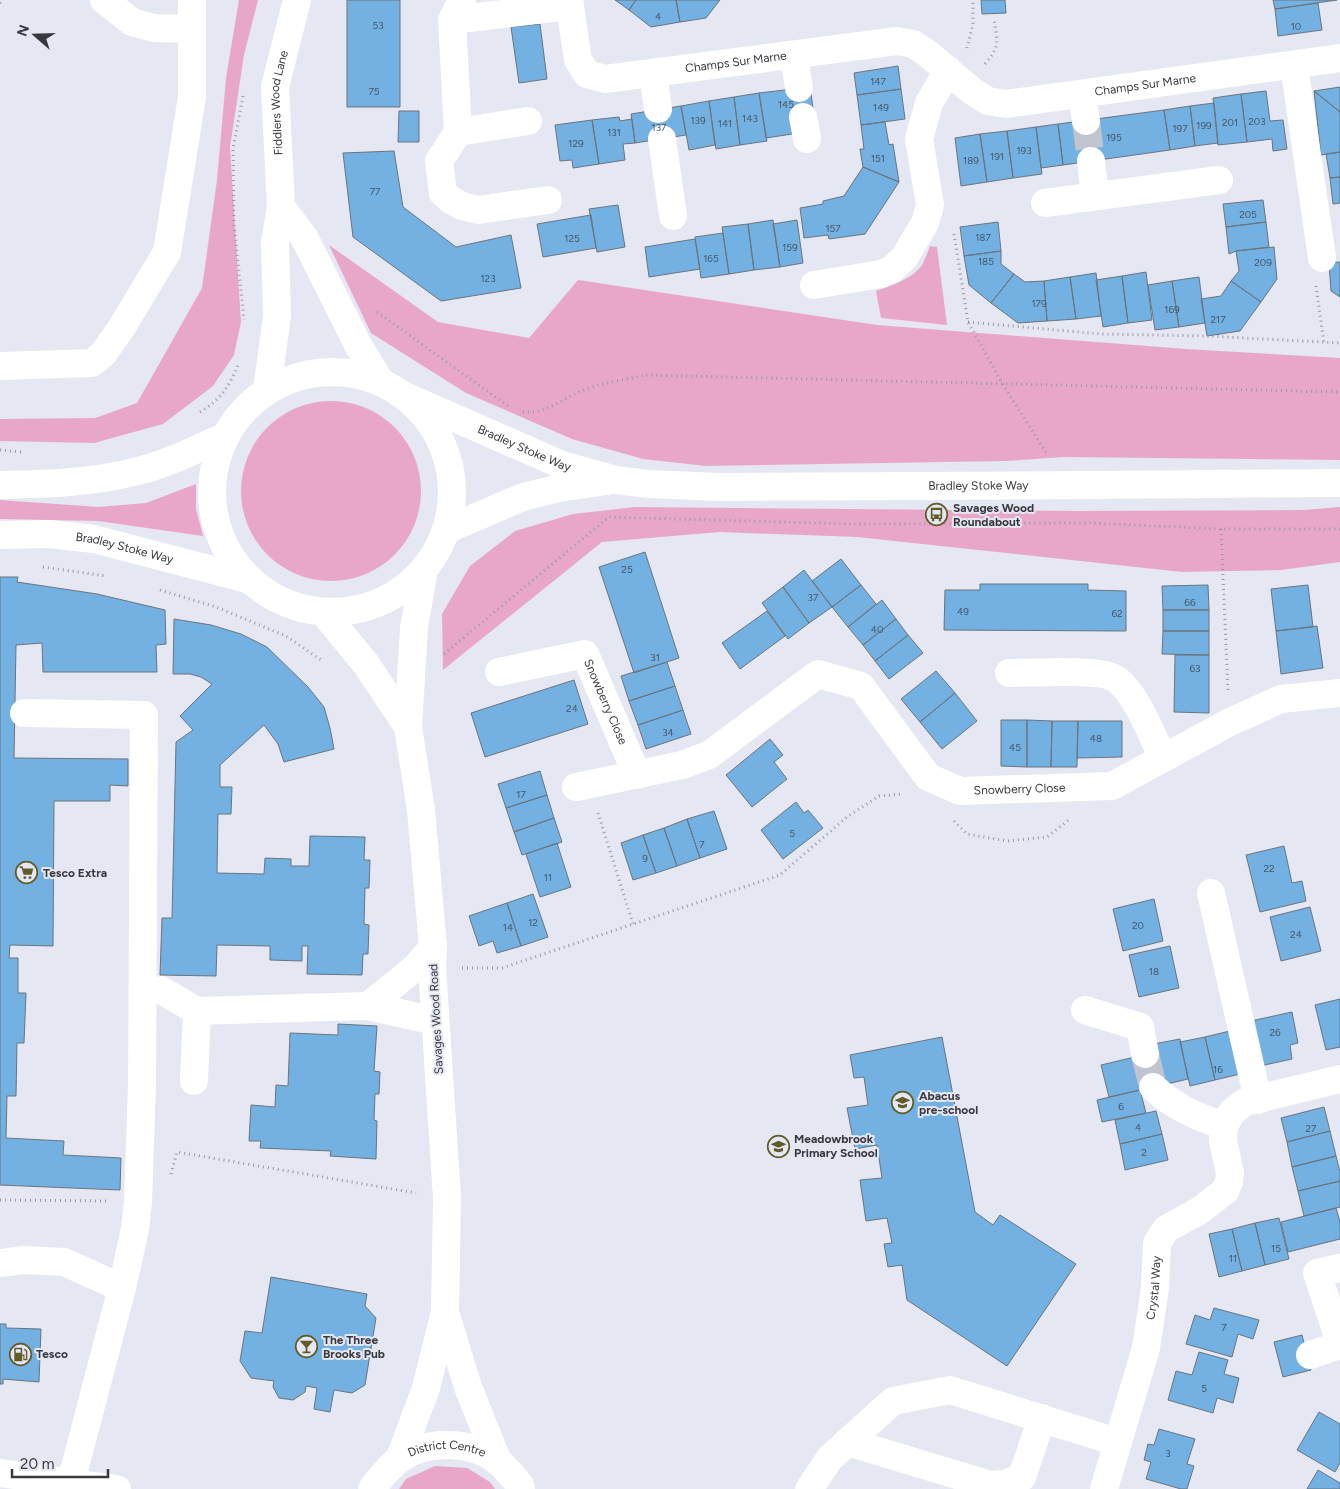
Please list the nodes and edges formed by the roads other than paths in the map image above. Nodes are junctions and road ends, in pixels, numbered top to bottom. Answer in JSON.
{"nodes":[{"id":1,"x":104,"y":0,"type":"edge"},
{"id":2,"x":192,"y":0,"type":"edge"},
{"id":3,"x":297,"y":0,"type":"edge"},
{"id":4,"x":570,"y":3,"type":"edge"},
{"id":5,"x":457,"y":10,"type":"edge"},
{"id":6,"x":191,"y":30,"type":"junction"},
{"id":7,"x":794,"y":55,"type":"junction"},
{"id":8,"x":1340,"y":58,"type":"edge"},
{"id":9,"x":1294,"y":64,"type":"junction"},
{"id":10,"x":653,"y":73,"type":"junction"},
{"id":11,"x":957,"y":77,"type":"junction"},
{"id":12,"x":798,"y":88,"type":"dead end"},
{"id":13,"x":658,"y":110,"type":"dead end"},
{"id":14,"x":528,"y":121,"type":"dead end"},
{"id":15,"x":458,"y":132,"type":"junction"},
{"id":16,"x":662,"y":139,"type":"dead end"},
{"id":17,"x":1091,"y":161,"type":"tunnel mouth"},
{"id":18,"x":1219,"y":180,"type":"dead end"},
{"id":19,"x":1095,"y":196,"type":"junction"},
{"id":20,"x":548,"y":200,"type":"dead end"},
{"id":21,"x":1045,"y":203,"type":"dead end"},
{"id":22,"x":281,"y":208,"type":"junction"},
{"id":23,"x":673,"y":216,"type":"dead end"},
{"id":24,"x":1322,"y":258,"type":"road end"},
{"id":25,"x":814,"y":285,"type":"dead end"},
{"id":26,"x":0,"y":366,"type":"edge"},
{"id":27,"x":380,"y":381,"type":"junction"},
{"id":28,"x":266,"y":390,"type":"junction"},
{"id":29,"x":407,"y":397,"type":"junction"},
{"id":30,"x":224,"y":438,"type":"junction"},
{"id":31,"x":616,"y":480,"type":"junction"},
{"id":32,"x":1340,"y":483,"type":"edge"},
{"id":33,"x":0,"y":485,"type":"edge"},
{"id":34,"x":446,"y":530,"type":"junction"},
{"id":35,"x":0,"y":535,"type":"edge"},
{"id":36,"x":424,"y":569,"type":"junction"},
{"id":37,"x":247,"y":578,"type":"junction"},
{"id":38,"x":324,"y":613,"type":"junction"},
{"id":39,"x":499,"y":672,"type":"dead end"},
{"id":40,"x":1009,"y":672,"type":"dead end"},
{"id":41,"x":1340,"y":693,"type":"edge"},
{"id":42,"x":24,"y":713,"type":"dead end"},
{"id":43,"x":408,"y":727,"type":"junction"},
{"id":44,"x":1163,"y":758,"type":"junction"},
{"id":45,"x":637,"y":775,"type":"junction"},
{"id":46,"x":582,"y":785,"type":"road end"},
{"id":47,"x":1211,"y":893,"type":"dead end"},
{"id":48,"x":432,"y":957,"type":"junction"},
{"id":49,"x":161,"y":990,"type":"dead end"},
{"id":50,"x":368,"y":1006,"type":"junction"},
{"id":51,"x":197,"y":1010,"type":"junction"},
{"id":52,"x":1085,"y":1010,"type":"dead end"},
{"id":53,"x":435,"y":1021,"type":"junction"},
{"id":54,"x":1144,"y":1054,"type":"tunnel mouth"},
{"id":55,"x":1340,"y":1079,"type":"edge"},
{"id":56,"x":194,"y":1081,"type":"dead end"},
{"id":57,"x":1153,"y":1087,"type":"tunnel mouth"},
{"id":58,"x":1258,"y":1100,"type":"junction"},
{"id":59,"x":1224,"y":1126,"type":"junction"},
{"id":60,"x":0,"y":1263,"type":"edge"},
{"id":61,"x":1340,"y":1268,"type":"edge"},
{"id":62,"x":122,"y":1288,"type":"junction"},
{"id":63,"x":445,"y":1312,"type":"junction"},
{"id":64,"x":1340,"y":1344,"type":"edge"},
{"id":65,"x":1310,"y":1355,"type":"dead end"},
{"id":66,"x":1042,"y":1418,"type":"junction"},
{"id":67,"x":848,"y":1442,"type":"junction"},
{"id":68,"x":1117,"y":1442,"type":"junction"},
{"id":69,"x":400,"y":1458,"type":"junction"},
{"id":70,"x":498,"y":1462,"type":"junction"},
{"id":71,"x":0,"y":1473,"type":"edge"},
{"id":72,"x":71,"y":1482,"type":"junction"},
{"id":73,"x":525,"y":1488,"type":"edge"},
{"id":74,"x":117,"y":1489,"type":"edge"},
{"id":75,"x":370,"y":1489,"type":"edge"},
{"id":76,"x":809,"y":1489,"type":"edge"},
{"id":77,"x":1104,"y":1489,"type":"edge"}],
"edges":[{"from":1,"to":6,"type":"street"},
{"from":2,"to":6,"type":"street"},
{"from":3,"to":22,"type":"street","name":"Fiddlers Wood Lane"},
{"from":4,"to":5,"type":"street","name":"Champs Sur Marne"},
{"from":4,"to":10,"type":"street","name":"Champs Sur Marne"},
{"from":5,"to":15,"type":"street","name":"Champs Sur Marne"},
{"from":6,"to":26,"type":"street"},
{"from":7,"to":10,"type":"street","name":"Champs Sur Marne"},
{"from":7,"to":11,"type":"street","name":"Champs Sur Marne"},
{"from":7,"to":12,"type":"street"},
{"from":8,"to":9,"type":"street","name":"Champs Sur Marne"},
{"from":9,"to":11,"type":"street","name":"Champs Sur Marne"},
{"from":9,"to":24,"type":"street"},
{"from":10,"to":13,"type":"street"},
{"from":11,"to":25,"type":"street"},
{"from":14,"to":15,"type":"street"},
{"from":15,"to":20,"type":"street"},
{"from":16,"to":23,"type":"street"},
{"from":17,"to":19,"type":"street"},
{"from":18,"to":19,"type":"street"},
{"from":19,"to":21,"type":"street"},
{"from":22,"to":27,"type":"street"},
{"from":22,"to":28,"type":"street","name":"Fiddlers Wood Lane"},
{"from":27,"to":28,"type":"street"},
{"from":27,"to":29,"type":"street"},
{"from":28,"to":30,"type":"street"},
{"from":29,"to":31,"type":"street","name":"Bradley Stoke Way"},
{"from":29,"to":34,"type":"street"},
{"from":30,"to":33,"type":"street"},
{"from":30,"to":37,"type":"street"},
{"from":31,"to":32,"type":"street","name":"Bradley Stoke Way"},
{"from":31,"to":34,"type":"street","name":"Bradley Stoke Way"},
{"from":34,"to":36,"type":"street"},
{"from":35,"to":37,"type":"street","name":"Bradley Stoke Way"},
{"from":36,"to":38,"type":"street"},
{"from":36,"to":43,"type":"street","name":"Savages Wood Road"},
{"from":37,"to":38,"type":"street"},
{"from":38,"to":43,"type":"street","name":"Savages Wood Road"},
{"from":39,"to":45,"type":"street","name":"Snowberry Close"},
{"from":40,"to":44,"type":"street"},
{"from":41,"to":44,"type":"street","name":"Snowberry Close"},
{"from":42,"to":62,"type":"street"},
{"from":43,"to":48,"type":"street","name":"Savages Wood Road"},
{"from":44,"to":45,"type":"street","name":"Snowberry Close"},
{"from":45,"to":46,"type":"street","name":"Snowberry Close"},
{"from":47,"to":58,"type":"street"},
{"from":48,"to":50,"type":"street"},
{"from":48,"to":53,"type":"street","name":"Savages Wood Road"},
{"from":49,"to":51,"type":"street"},
{"from":50,"to":51,"type":"street"},
{"from":50,"to":53,"type":"street"},
{"from":51,"to":56,"type":"street"},
{"from":52,"to":54,"type":"street"},
{"from":53,"to":63,"type":"street","name":"Savages Wood Road"},
{"from":55,"to":58,"type":"street"},
{"from":57,"to":59,"type":"street"},
{"from":58,"to":59,"type":"street"},
{"from":59,"to":68,"type":"street","name":"Crystal Way"},
{"from":60,"to":62,"type":"street"},
{"from":61,"to":64,"type":"street"},
{"from":62,"to":72,"type":"street"},
{"from":63,"to":69,"type":"street","name":"Savages Wood Road"},
{"from":63,"to":70,"type":"street","name":"Savages Wood Road"},
{"from":64,"to":65,"type":"street"},
{"from":66,"to":67,"type":"street"},
{"from":66,"to":67,"type":"street"},
{"from":66,"to":68,"type":"street"},
{"from":67,"to":76,"type":"street"},
{"from":68,"to":77,"type":"street","name":"Crystal Way"},
{"from":69,"to":70,"type":"street","name":"District Centre"},
{"from":69,"to":75,"type":"street","name":"District Centre"},
{"from":70,"to":73,"type":"street","name":"District Centre"},
{"from":71,"to":72,"type":"street"},
{"from":72,"to":74,"type":"street"}]}
